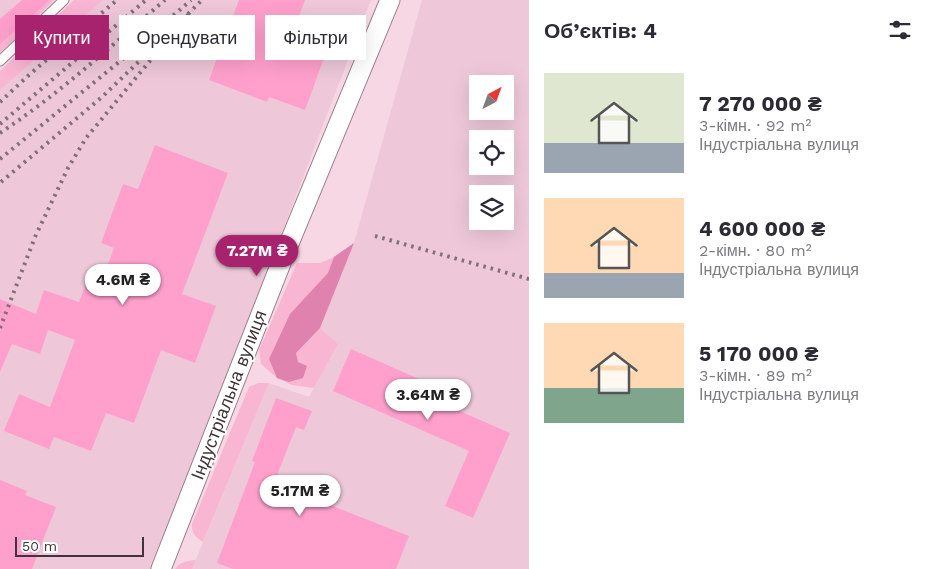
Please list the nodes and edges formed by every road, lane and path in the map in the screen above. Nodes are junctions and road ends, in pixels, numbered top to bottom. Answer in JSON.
{"nodes":[{"id":1,"x":64,"y":0,"type":"edge"},
{"id":2,"x":390,"y":0,"type":"edge"},
{"id":3,"x":0,"y":61,"type":"edge"},
{"id":4,"x":161,"y":569,"type":"edge"}],
"edges":[{"from":1,"to":3,"type":"lane"},
{"from":2,"to":4,"type":"street","name":"Індустріальна вулиця"}]}
